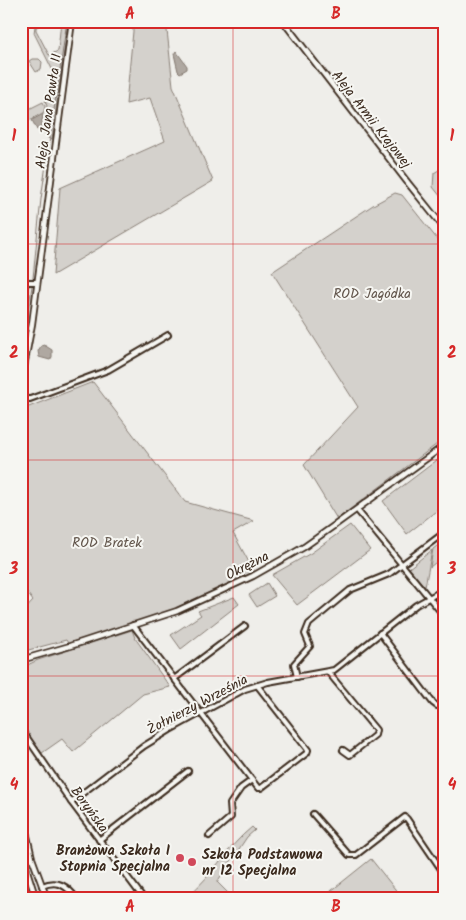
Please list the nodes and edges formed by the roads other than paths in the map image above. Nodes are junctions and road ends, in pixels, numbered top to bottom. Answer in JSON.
{"nodes":[{"id":1,"x":72,"y":21,"type":"edge"},
{"id":2,"x":283,"y":21,"type":"edge"},
{"id":3,"x":445,"y":228,"type":"edge"},
{"id":4,"x":37,"y":282,"type":"junction"},
{"id":5,"x":21,"y":284,"type":"edge"},
{"id":6,"x":168,"y":334,"type":"dead end"},
{"id":7,"x":21,"y":382,"type":"edge"},
{"id":8,"x":21,"y":399,"type":"edge"},
{"id":9,"x":445,"y":445,"type":"edge"},
{"id":10,"x":357,"y":510,"type":"junction"},
{"id":11,"x":445,"y":532,"type":"edge"},
{"id":12,"x":401,"y":566,"type":"junction"},
{"id":13,"x":445,"y":589,"type":"edge"},
{"id":14,"x":428,"y":598,"type":"junction"},
{"id":15,"x":445,"y":617,"type":"edge"},
{"id":16,"x":133,"y":625,"type":"junction"},
{"id":17,"x":245,"y":626,"type":"dead end"},
{"id":18,"x":380,"y":633,"type":"junction"},
{"id":19,"x":21,"y":662,"type":"edge"},
{"id":20,"x":328,"y":672,"type":"junction"},
{"id":21,"x":297,"y":677,"type":"junction"},
{"id":22,"x":174,"y":679,"type":"junction"},
{"id":23,"x":257,"y":685,"type":"junction"},
{"id":24,"x":445,"y":700,"type":"edge"},
{"id":25,"x":202,"y":714,"type":"junction"},
{"id":26,"x":21,"y":729,"type":"edge"},
{"id":27,"x":343,"y":750,"type":"dead end"},
{"id":28,"x":188,"y":771,"type":"dead end"},
{"id":29,"x":252,"y":780,"type":"junction"},
{"id":30,"x":72,"y":802,"type":"junction"},
{"id":31,"x":21,"y":810,"type":"edge"},
{"id":32,"x":313,"y":814,"type":"dead end"},
{"id":33,"x":209,"y":836,"type":"dead end"},
{"id":34,"x":99,"y":840,"type":"junction"},
{"id":35,"x":21,"y":852,"type":"edge"},
{"id":36,"x":445,"y":875,"type":"edge"},
{"id":37,"x":42,"y":886,"type":"junction"},
{"id":38,"x":36,"y":899,"type":"edge"},
{"id":39,"x":47,"y":899,"type":"edge"},
{"id":40,"x":77,"y":899,"type":"edge"},
{"id":41,"x":144,"y":899,"type":"edge"}],
"edges":[{"from":1,"to":4,"type":"street","name":"Aleja Jana Pawła II"},
{"from":2,"to":3,"type":"street","name":"Aleja Armii Krajowej"},
{"from":4,"to":5,"type":"street"},
{"from":4,"to":7,"type":"street","name":"Aleja Jana Pawła II"},
{"from":6,"to":8,"type":"street"},
{"from":9,"to":10,"type":"street","name":"Okrężna"},
{"from":10,"to":12,"type":"street"},
{"from":10,"to":16,"type":"street","name":"Okrężna"},
{"from":11,"to":12,"type":"street"},
{"from":12,"to":14,"type":"street"},
{"from":12,"to":21,"type":"street"},
{"from":13,"to":14,"type":"street","name":"Żołnierzy Września"},
{"from":14,"to":15,"type":"street"},
{"from":14,"to":18,"type":"street","name":"Żołnierzy Września"},
{"from":16,"to":19,"type":"street","name":"Okrężna"},
{"from":16,"to":22,"type":"street"},
{"from":17,"to":22,"type":"street"},
{"from":18,"to":20,"type":"street","name":"Żołnierzy Września"},
{"from":18,"to":24,"type":"street"},
{"from":20,"to":21,"type":"street","name":"Żołnierzy Września"},
{"from":20,"to":27,"type":"street"},
{"from":21,"to":23,"type":"street","name":"Żołnierzy Września"},
{"from":22,"to":25,"type":"street"},
{"from":23,"to":25,"type":"street","name":"Żołnierzy Września"},
{"from":23,"to":29,"type":"street"},
{"from":25,"to":29,"type":"street"},
{"from":25,"to":30,"type":"street","name":"Żołnierzy Września"},
{"from":26,"to":30,"type":"street","name":"Boryńska"},
{"from":28,"to":34,"type":"street"},
{"from":29,"to":33,"type":"street"},
{"from":30,"to":34,"type":"street","name":"Boryńska"},
{"from":31,"to":37,"type":"street"},
{"from":32,"to":36,"type":"street"},
{"from":34,"to":41,"type":"street","name":"Boryńska"},
{"from":35,"to":38,"type":"street"},
{"from":37,"to":39,"type":"street"},
{"from":37,"to":40,"type":"street"}]}
